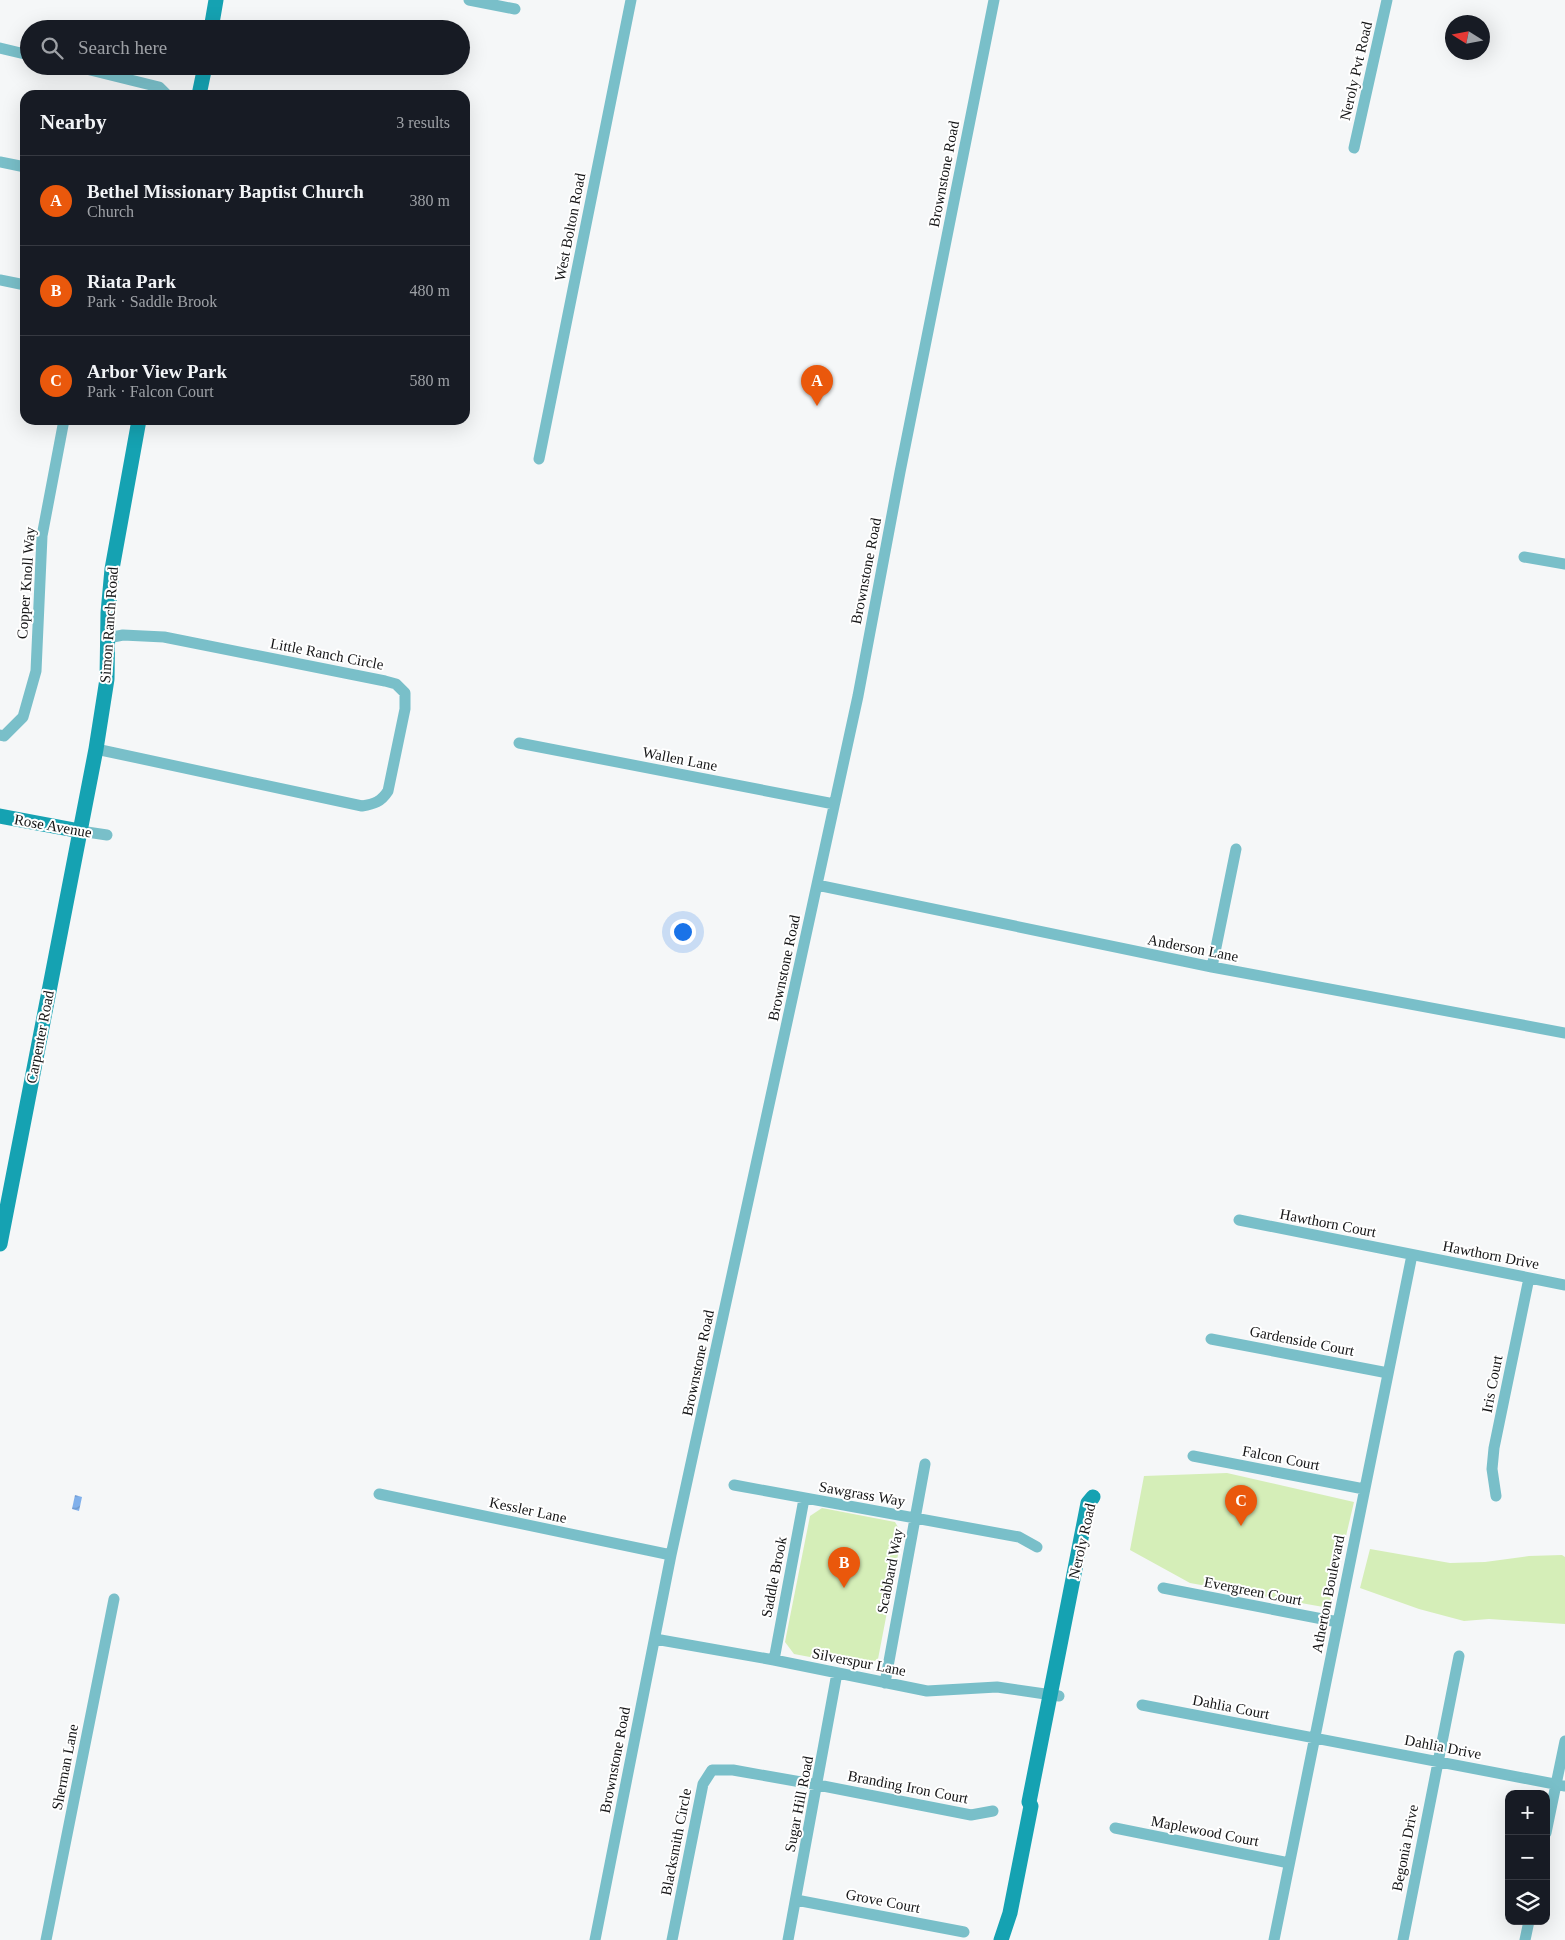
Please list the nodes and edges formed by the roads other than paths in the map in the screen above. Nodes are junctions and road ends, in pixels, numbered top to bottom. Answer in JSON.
{"nodes":[{"id":1,"x":216,"y":0,"type":"edge"},
{"id":2,"x":469,"y":0,"type":"edge"},
{"id":3,"x":631,"y":0,"type":"edge"},
{"id":4,"x":994,"y":0,"type":"edge"},
{"id":5,"x":1387,"y":0,"type":"edge"},
{"id":6,"x":482,"y":1,"type":"edge"},
{"id":7,"x":515,"y":9,"type":"dead end"},
{"id":8,"x":213,"y":20,"type":"edge"},
{"id":9,"x":0,"y":48,"type":"edge"},
{"id":10,"x":20,"y":53,"type":"edge"},
{"id":11,"x":111,"y":75,"type":"edge"},
{"id":12,"x":203,"y":75,"type":"edge"},
{"id":13,"x":163,"y":90,"type":"edge"},
{"id":14,"x":200,"y":90,"type":"edge"},
{"id":15,"x":1354,"y":148,"type":"dead end"},
{"id":16,"x":0,"y":162,"type":"edge"},
{"id":17,"x":20,"y":167,"type":"edge"},
{"id":18,"x":0,"y":280,"type":"edge"},
{"id":19,"x":20,"y":284,"type":"edge"},
{"id":20,"x":63,"y":425,"type":"edge"},
{"id":21,"x":139,"y":425,"type":"edge"},
{"id":22,"x":539,"y":459,"type":"dead end"},
{"id":23,"x":1524,"y":557,"type":"dead end"},
{"id":24,"x":1565,"y":564,"type":"edge"},
{"id":25,"x":108,"y":638,"type":"junction"},
{"id":26,"x":0,"y":735,"type":"edge"},
{"id":27,"x":520,"y":743,"type":"dead end"},
{"id":28,"x":96,"y":750,"type":"junction"},
{"id":29,"x":834,"y":804,"type":"junction"},
{"id":30,"x":0,"y":816,"type":"edge"},
{"id":31,"x":80,"y":831,"type":"junction"},
{"id":32,"x":107,"y":835,"type":"dead end"},
{"id":33,"x":1236,"y":849,"type":"dead end"},
{"id":34,"x":817,"y":885,"type":"junction"},
{"id":35,"x":1212,"y":967,"type":"junction"},
{"id":36,"x":1565,"y":1034,"type":"edge"},
{"id":37,"x":1239,"y":1220,"type":"dead end"},
{"id":38,"x":0,"y":1244,"type":"edge"},
{"id":39,"x":1412,"y":1255,"type":"junction"},
{"id":40,"x":1529,"y":1278,"type":"junction"},
{"id":41,"x":1565,"y":1285,"type":"edge"},
{"id":42,"x":1211,"y":1339,"type":"dead end"},
{"id":43,"x":1388,"y":1373,"type":"junction"},
{"id":44,"x":1193,"y":1456,"type":"dead end"},
{"id":45,"x":925,"y":1464,"type":"dead end"},
{"id":46,"x":734,"y":1485,"type":"dead end"},
{"id":47,"x":1364,"y":1489,"type":"junction"},
{"id":48,"x":379,"y":1494,"type":"dead end"},
{"id":49,"x":1496,"y":1496,"type":"dead end"},
{"id":50,"x":804,"y":1499,"type":"junction"},
{"id":51,"x":915,"y":1519,"type":"junction"},
{"id":52,"x":1037,"y":1547,"type":"dead end"},
{"id":53,"x":671,"y":1556,"type":"junction"},
{"id":54,"x":1163,"y":1588,"type":"dead end"},
{"id":55,"x":114,"y":1599,"type":"dead end"},
{"id":56,"x":1338,"y":1622,"type":"junction"},
{"id":57,"x":655,"y":1639,"type":"junction"},
{"id":58,"x":1459,"y":1656,"type":"dead end"},
{"id":59,"x":774,"y":1660,"type":"junction"},
{"id":60,"x":837,"y":1673,"type":"junction"},
{"id":61,"x":885,"y":1683,"type":"junction"},
{"id":62,"x":1054,"y":1696,"type":"junction"},
{"id":63,"x":1142,"y":1705,"type":"dead end"},
{"id":64,"x":1314,"y":1738,"type":"junction"},
{"id":65,"x":1565,"y":1741,"type":"edge"},
{"id":66,"x":1437,"y":1761,"type":"junction"},
{"id":67,"x":818,"y":1785,"type":"junction"},
{"id":68,"x":1560,"y":1785,"type":"edge"},
{"id":69,"x":993,"y":1811,"type":"dead end"},
{"id":70,"x":1550,"y":1819,"type":"edge"},
{"id":71,"x":1115,"y":1828,"type":"dead end"},
{"id":72,"x":1289,"y":1863,"type":"junction"},
{"id":73,"x":796,"y":1900,"type":"junction"},
{"id":74,"x":1528,"y":1925,"type":"edge"},
{"id":75,"x":964,"y":1932,"type":"dead end"},
{"id":76,"x":46,"y":1940,"type":"edge"},
{"id":77,"x":595,"y":1940,"type":"edge"},
{"id":78,"x":672,"y":1940,"type":"edge"},
{"id":79,"x":788,"y":1940,"type":"edge"},
{"id":80,"x":1001,"y":1940,"type":"edge"},
{"id":81,"x":1012,"y":1940,"type":"edge"},
{"id":82,"x":1274,"y":1940,"type":"edge"},
{"id":83,"x":1403,"y":1940,"type":"edge"},
{"id":84,"x":1525,"y":1940,"type":"edge"}],
"edges":[{"from":1,"to":8,"type":"street"},
{"from":2,"to":6,"type":"street"},
{"from":3,"to":22,"type":"street","name":"West Bolton Road"},
{"from":4,"to":29,"type":"street","name":"Brownstone Road"},
{"from":5,"to":15,"type":"street","name":"Neroly Pvt Road"},
{"from":6,"to":7,"type":"street"},
{"from":9,"to":10,"type":"street"},
{"from":11,"to":13,"type":"street"},
{"from":12,"to":14,"type":"street"},
{"from":16,"to":17,"type":"street"},
{"from":18,"to":19,"type":"street"},
{"from":20,"to":26,"type":"street","name":"Copper Knoll Way"},
{"from":21,"to":25,"type":"street","name":"Simon Ranch Road"},
{"from":23,"to":24,"type":"street"},
{"from":25,"to":28,"type":"street","name":"Simon Ranch Road"},
{"from":25,"to":28,"type":"street","name":"Little Ranch Circle"},
{"from":27,"to":29,"type":"street","name":"Wallen Lane"},
{"from":28,"to":31,"type":"street","name":"Simon Ranch Road"},
{"from":29,"to":34,"type":"street","name":"Brownstone Road"},
{"from":30,"to":31,"type":"street","name":"Rose Avenue"},
{"from":31,"to":32,"type":"street","name":"Rose Avenue"},
{"from":31,"to":38,"type":"street","name":"Carpenter Road"},
{"from":33,"to":35,"type":"street"},
{"from":34,"to":35,"type":"street","name":"Anderson Lane"},
{"from":34,"to":53,"type":"street","name":"Brownstone Road"},
{"from":35,"to":36,"type":"street","name":"Anderson Lane"},
{"from":37,"to":39,"type":"street","name":"Hawthorn Court"},
{"from":39,"to":40,"type":"street","name":"Hawthorn Drive"},
{"from":39,"to":43,"type":"street","name":"Atherton Boulevard"},
{"from":40,"to":41,"type":"street","name":"Hawthorn Drive"},
{"from":40,"to":49,"type":"street","name":"Iris Court"},
{"from":42,"to":43,"type":"street","name":"Gardenside Court"},
{"from":43,"to":47,"type":"street","name":"Atherton Boulevard"},
{"from":44,"to":47,"type":"street","name":"Falcon Court"},
{"from":45,"to":51,"type":"street","name":"Scabbard Way"},
{"from":46,"to":50,"type":"street","name":"Sawgrass Way"},
{"from":47,"to":56,"type":"street","name":"Atherton Boulevard"},
{"from":48,"to":53,"type":"street","name":"Kessler Lane"},
{"from":50,"to":51,"type":"street","name":"Sawgrass Way"},
{"from":50,"to":59,"type":"street","name":"Saddle Brook"},
{"from":51,"to":52,"type":"street","name":"Sawgrass Way"},
{"from":51,"to":61,"type":"street","name":"Scabbard Way"},
{"from":53,"to":57,"type":"street","name":"Brownstone Road"},
{"from":54,"to":56,"type":"street","name":"Evergreen Court"},
{"from":55,"to":76,"type":"street","name":"Sherman Lane"},
{"from":56,"to":64,"type":"street","name":"Atherton Boulevard"},
{"from":57,"to":59,"type":"street","name":"Silverspur Lane"},
{"from":57,"to":77,"type":"street","name":"Brownstone Road"},
{"from":58,"to":66,"type":"street","name":"Begonia Drive"},
{"from":59,"to":60,"type":"street","name":"Silverspur Lane"},
{"from":60,"to":61,"type":"street","name":"Silverspur Lane"},
{"from":60,"to":67,"type":"street","name":"Sugar Hill Road"},
{"from":61,"to":62,"type":"street","name":"Silverspur Lane"},
{"from":62,"to":62,"type":"street","name":"Neroly Road"},
{"from":62,"to":80,"type":"street","name":"Neroly Road"},
{"from":62,"to":81,"type":"street","name":"Neroly Road"},
{"from":63,"to":64,"type":"street","name":"Dahlia Court"},
{"from":64,"to":66,"type":"street","name":"Dahlia Drive"},
{"from":64,"to":72,"type":"street","name":"Atherton Boulevard"},
{"from":65,"to":68,"type":"street"},
{"from":66,"to":68,"type":"street","name":"Dahlia Drive"},
{"from":66,"to":83,"type":"street","name":"Begonia Drive"},
{"from":67,"to":69,"type":"street","name":"Branding Iron Court"},
{"from":67,"to":73,"type":"street","name":"Sugar Hill Road"},
{"from":67,"to":78,"type":"street","name":"Blacksmith Circle"},
{"from":68,"to":70,"type":"street"},
{"from":71,"to":72,"type":"street","name":"Maplewood Court"},
{"from":72,"to":82,"type":"street","name":"Atherton Boulevard"},
{"from":73,"to":75,"type":"street","name":"Grove Court"},
{"from":73,"to":79,"type":"street","name":"Sugar Hill Road"},
{"from":74,"to":84,"type":"street"}]}
